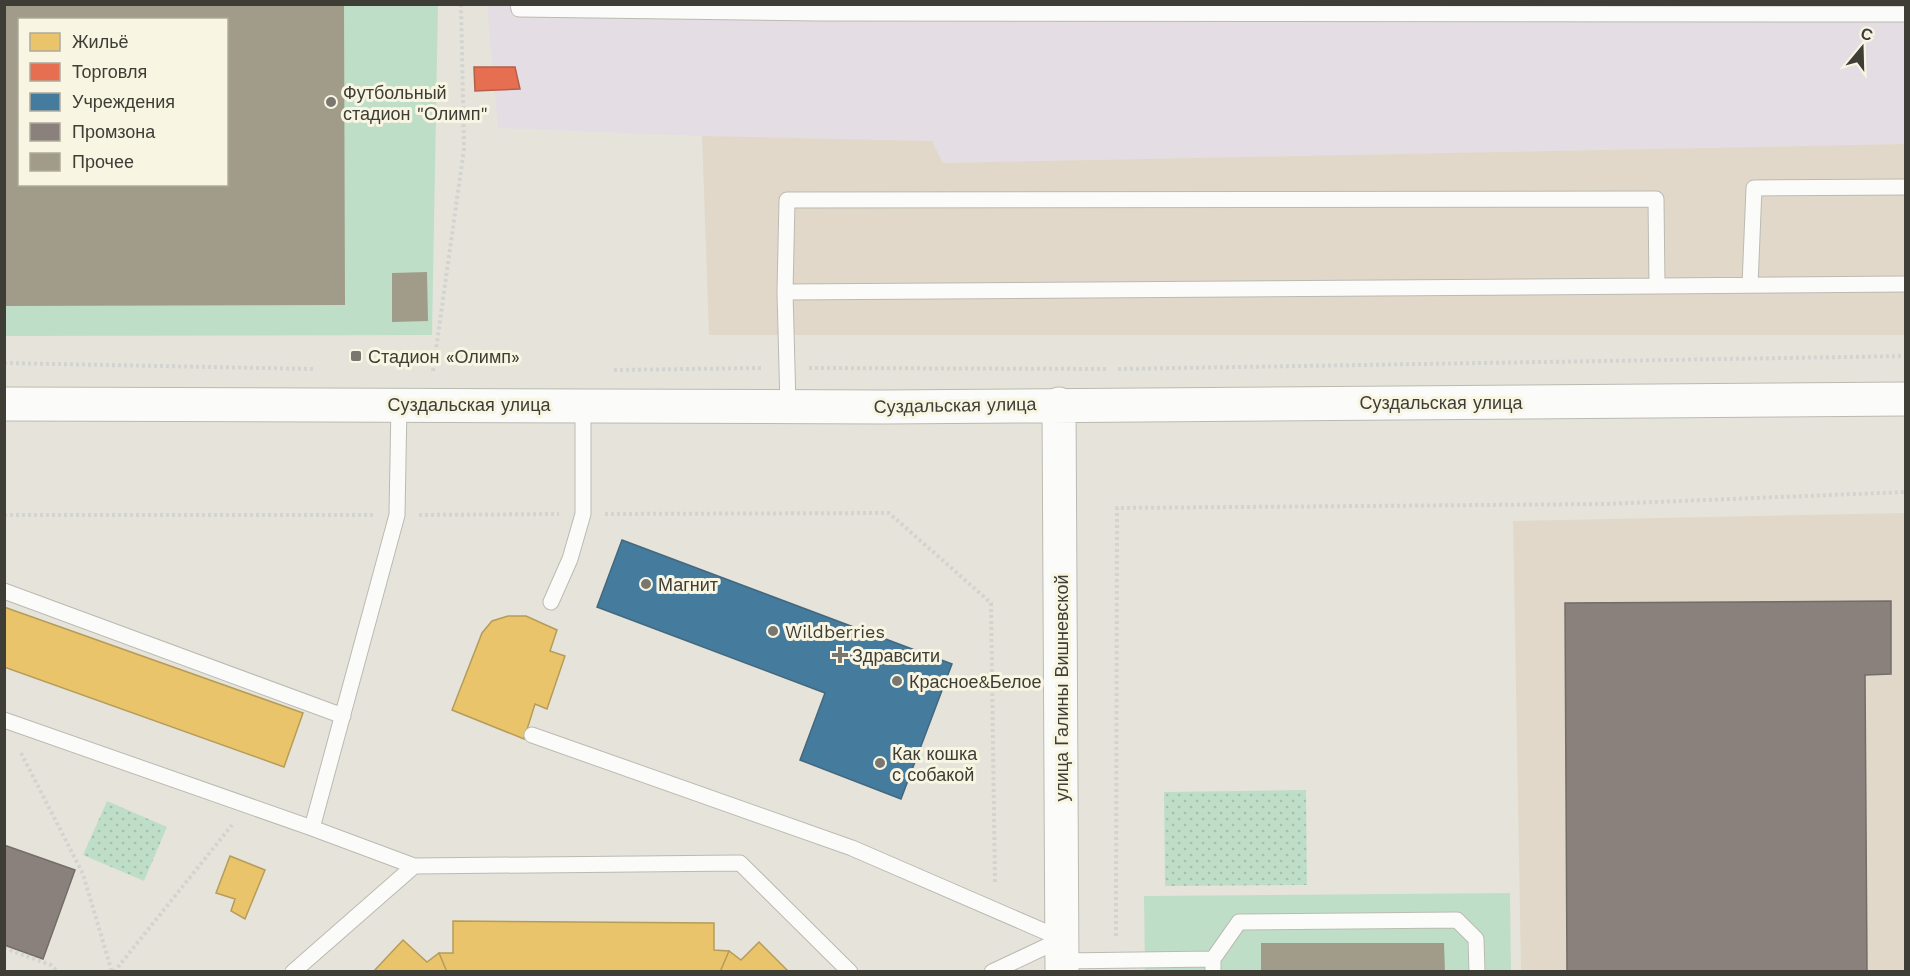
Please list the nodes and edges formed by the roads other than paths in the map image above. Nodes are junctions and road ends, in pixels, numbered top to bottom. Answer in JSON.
{"nodes":[{"id":1,"x":518,"y":4,"type":"edge"},
{"id":2,"x":1905,"y":14,"type":"edge"},
{"id":3,"x":1905,"y":187,"type":"edge"},
{"id":4,"x":1905,"y":284,"type":"edge"},
{"id":5,"x":1657,"y":285,"type":"junction"},
{"id":6,"x":1750,"y":285,"type":"junction"},
{"id":7,"x":785,"y":292,"type":"junction"},
{"id":8,"x":1905,"y":399,"type":"edge"},
{"id":9,"x":4,"y":404,"type":"edge"},
{"id":10,"x":399,"y":404,"type":"junction"},
{"id":11,"x":1059,"y":404,"type":"junction"},
{"id":12,"x":583,"y":405,"type":"junction"},
{"id":13,"x":788,"y":406,"type":"junction"},
{"id":14,"x":4,"y":591,"type":"edge"},
{"id":15,"x":551,"y":602,"type":"dead end"},
{"id":16,"x":343,"y":716,"type":"junction"},
{"id":17,"x":5,"y":720,"type":"edge"},
{"id":18,"x":532,"y":735,"type":"dead end"},
{"id":19,"x":312,"y":828,"type":"junction"},
{"id":20,"x":414,"y":866,"type":"junction"},
{"id":21,"x":1062,"y":957,"type":"edge"},
{"id":22,"x":1213,"y":965,"type":"edge"},
{"id":23,"x":293,"y":972,"type":"edge"},
{"id":24,"x":850,"y":972,"type":"edge"},
{"id":25,"x":992,"y":972,"type":"edge"},
{"id":26,"x":1477,"y":972,"type":"edge"}],
"edges":[{"from":1,"to":2,"type":"lane"},
{"from":3,"to":6,"type":"lane"},
{"from":4,"to":6,"type":"lane"},
{"from":5,"to":6,"type":"lane"},
{"from":5,"to":7,"type":"lane"},
{"from":5,"to":7,"type":"lane"},
{"from":7,"to":13,"type":"lane"},
{"from":8,"to":11,"type":"street","name":"Суздальская улица"},
{"from":9,"to":10,"type":"street","name":"Суздальская улица"},
{"from":10,"to":12,"type":"street","name":"Суздальская улица"},
{"from":10,"to":16,"type":"lane"},
{"from":11,"to":13,"type":"street","name":"Суздальская улица"},
{"from":11,"to":21,"type":"street","name":"улица Галины Вишневской"},
{"from":12,"to":13,"type":"street","name":"Суздальская улица"},
{"from":12,"to":15,"type":"lane"},
{"from":14,"to":16,"type":"lane"},
{"from":16,"to":19,"type":"lane"},
{"from":17,"to":19,"type":"lane"},
{"from":18,"to":21,"type":"lane"},
{"from":19,"to":20,"type":"lane"},
{"from":20,"to":23,"type":"lane"},
{"from":20,"to":24,"type":"lane"},
{"from":21,"to":22,"type":"lane"},
{"from":21,"to":25,"type":"lane"},
{"from":22,"to":26,"type":"lane"}]}
